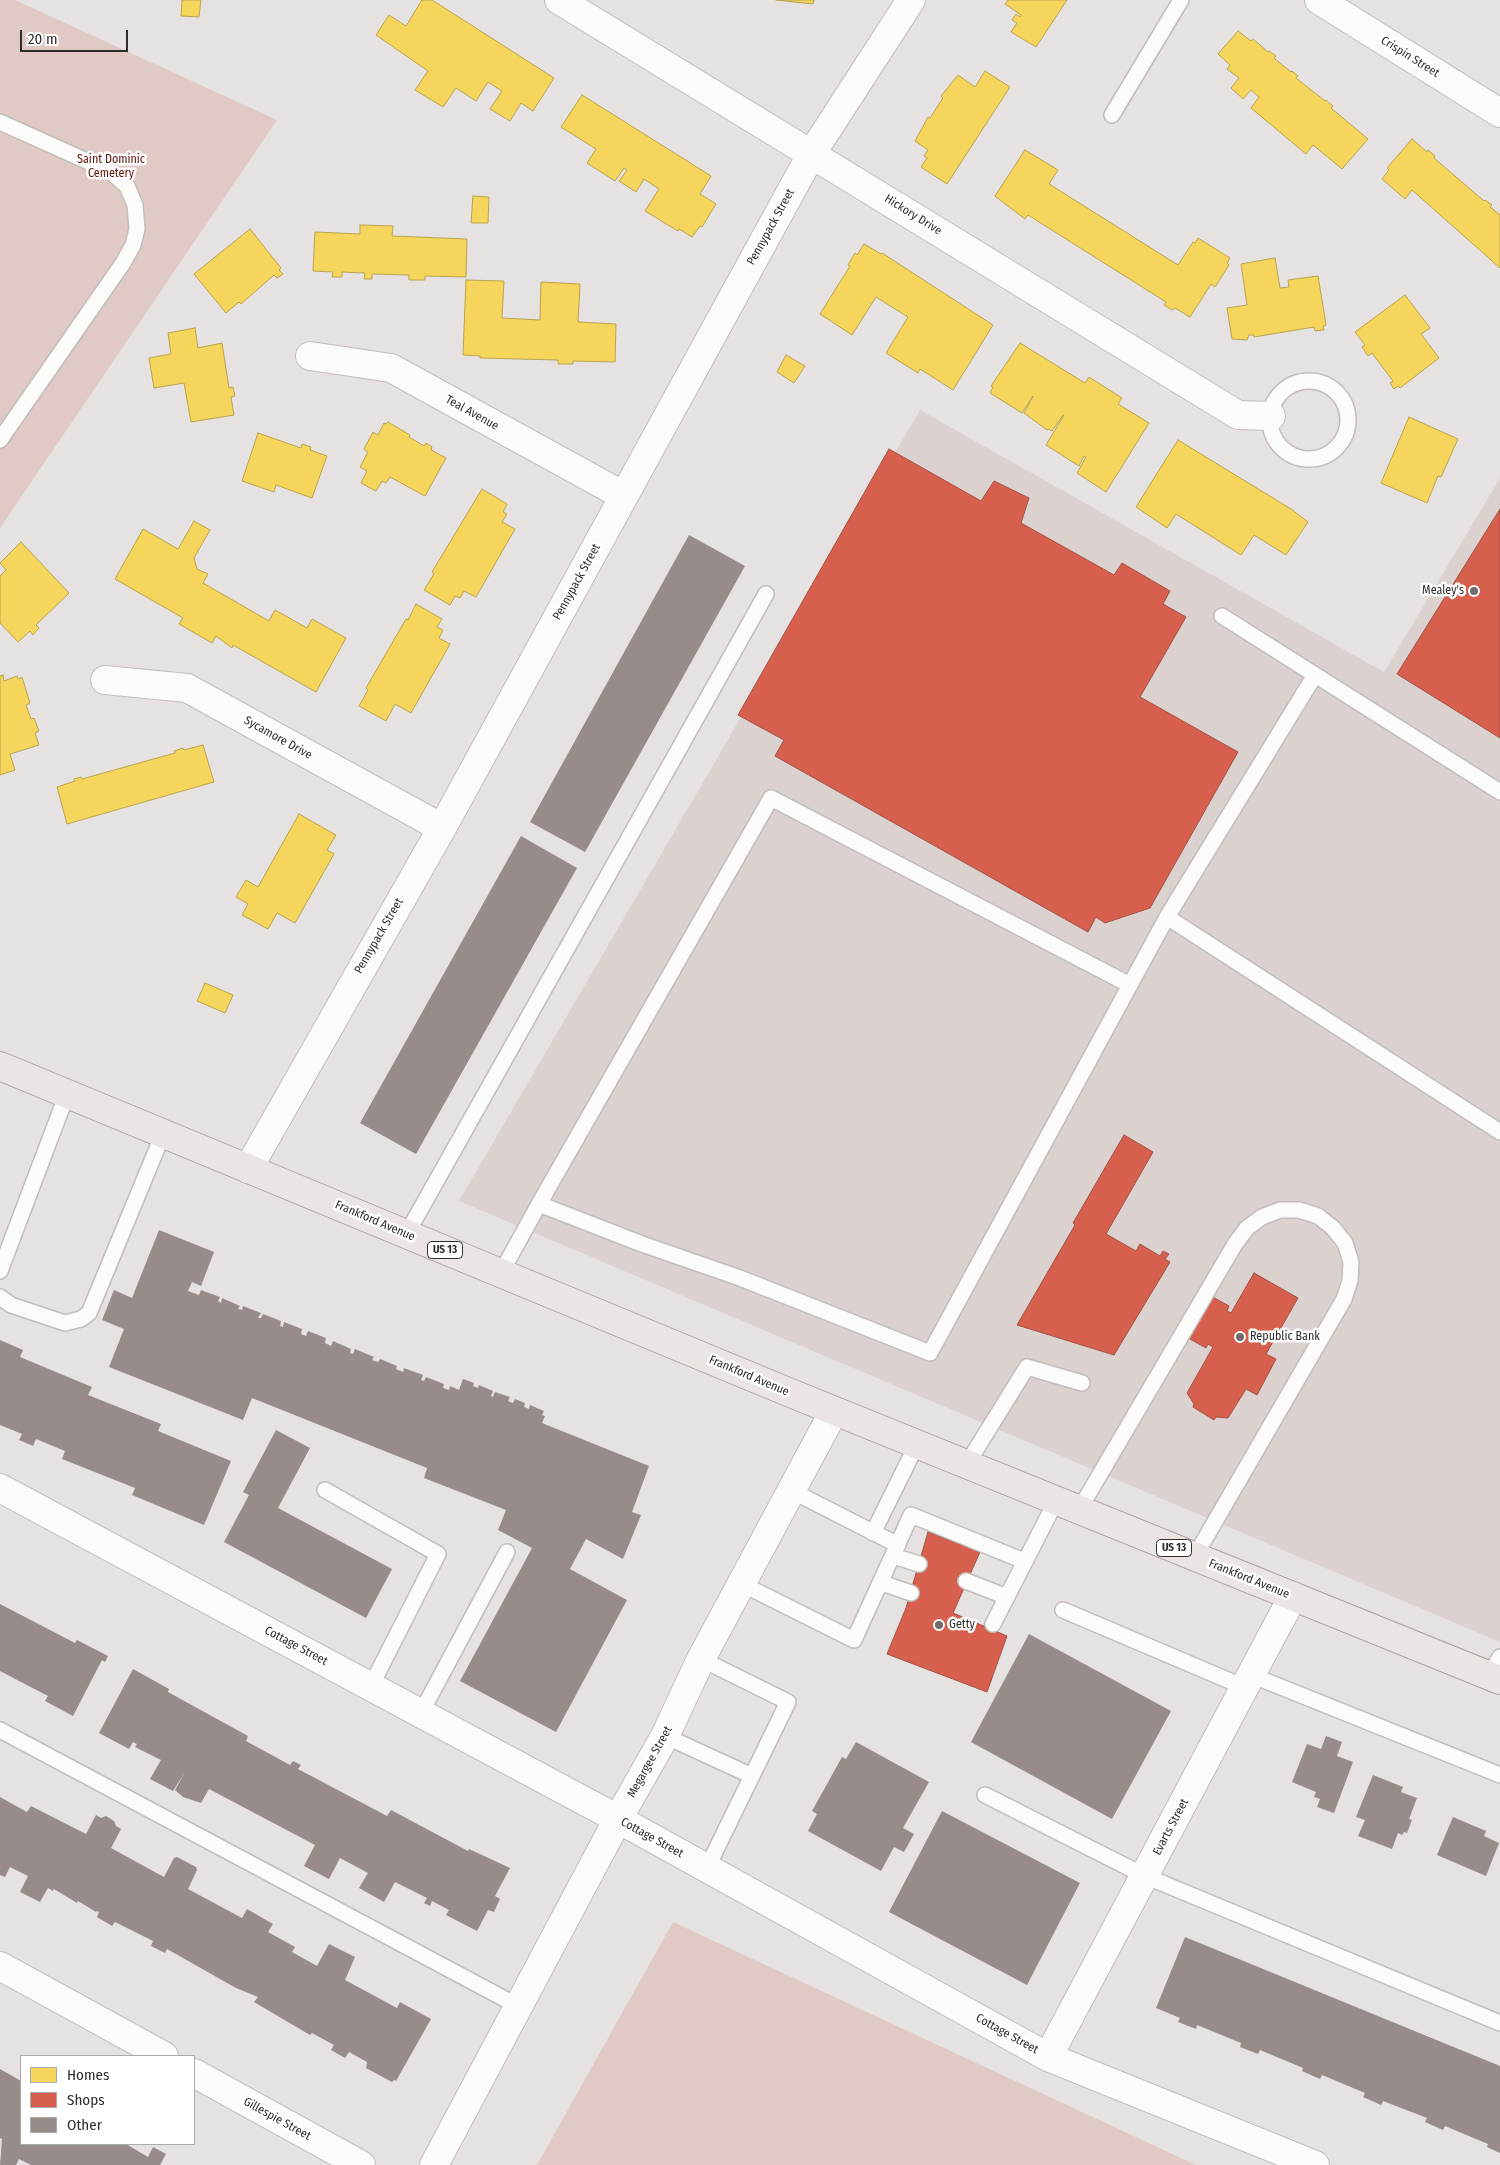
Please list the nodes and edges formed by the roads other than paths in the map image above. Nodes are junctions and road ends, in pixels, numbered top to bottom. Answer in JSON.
{"nodes":[{"id":1,"x":559,"y":0,"type":"edge"},
{"id":2,"x":911,"y":0,"type":"edge"},
{"id":3,"x":1182,"y":0,"type":"edge"},
{"id":4,"x":1319,"y":0,"type":"edge"},
{"id":5,"x":1500,"y":113,"type":"edge"},
{"id":6,"x":1112,"y":115,"type":"dead end"},
{"id":7,"x":0,"y":122,"type":"edge"},
{"id":8,"x":812,"y":153,"type":"junction"},
{"id":9,"x":310,"y":356,"type":"dead end"},
{"id":10,"x":1271,"y":416,"type":"junction"},
{"id":11,"x":0,"y":440,"type":"edge"},
{"id":12,"x":624,"y":496,"type":"junction"},
{"id":13,"x":766,"y":594,"type":"dead end"},
{"id":14,"x":1222,"y":616,"type":"dead end"},
{"id":15,"x":1315,"y":675,"type":"junction"},
{"id":16,"x":105,"y":680,"type":"dead end"},
{"id":17,"x":1500,"y":792,"type":"edge"},
{"id":18,"x":442,"y":828,"type":"junction"},
{"id":19,"x":1167,"y":917,"type":"junction"},
{"id":20,"x":1130,"y":985,"type":"junction"},
{"id":21,"x":0,"y":1066,"type":"edge"},
{"id":22,"x":68,"y":1094,"type":"junction"},
{"id":23,"x":1500,"y":1132,"type":"edge"},
{"id":24,"x":163,"y":1134,"type":"junction"},
{"id":25,"x":248,"y":1169,"type":"junction"},
{"id":26,"x":539,"y":1204,"type":"junction"},
{"id":27,"x":406,"y":1235,"type":"junction"},
{"id":28,"x":0,"y":1271,"type":"edge"},
{"id":29,"x":501,"y":1273,"type":"junction"},
{"id":30,"x":0,"y":1297,"type":"edge"},
{"id":31,"x":1082,"y":1383,"type":"dead end"},
{"id":32,"x":834,"y":1411,"type":"junction"},
{"id":33,"x":917,"y":1444,"type":"junction"},
{"id":34,"x":967,"y":1464,"type":"junction"},
{"id":35,"x":0,"y":1488,"type":"edge"},
{"id":36,"x":325,"y":1490,"type":"dead end"},
{"id":37,"x":792,"y":1491,"type":"junction"},
{"id":38,"x":1068,"y":1506,"type":"junction"},
{"id":39,"x":874,"y":1533,"type":"junction"},
{"id":40,"x":896,"y":1550,"type":"junction"},
{"id":41,"x":506,"y":1552,"type":"dead end"},
{"id":42,"x":1195,"y":1556,"type":"junction"},
{"id":43,"x":1024,"y":1561,"type":"junction"},
{"id":44,"x":919,"y":1564,"type":"dead end"},
{"id":45,"x":966,"y":1582,"type":"dead end"},
{"id":46,"x":882,"y":1583,"type":"junction"},
{"id":47,"x":742,"y":1584,"type":"junction"},
{"id":48,"x":911,"y":1593,"type":"dead end"},
{"id":49,"x":1293,"y":1596,"type":"junction"},
{"id":50,"x":1007,"y":1597,"type":"junction"},
{"id":51,"x":1063,"y":1610,"type":"dead end"},
{"id":52,"x":993,"y":1624,"type":"dead end"},
{"id":53,"x":701,"y":1660,"type":"junction"},
{"id":54,"x":1496,"y":1671,"type":"edge"},
{"id":55,"x":1248,"y":1681,"type":"junction"},
{"id":56,"x":371,"y":1686,"type":"junction"},
{"id":57,"x":420,"y":1713,"type":"junction"},
{"id":58,"x":0,"y":1730,"type":"edge"},
{"id":59,"x":665,"y":1736,"type":"junction"},
{"id":60,"x":1500,"y":1775,"type":"edge"},
{"id":61,"x":752,"y":1776,"type":"junction"},
{"id":62,"x":985,"y":1795,"type":"dead end"},
{"id":63,"x":618,"y":1819,"type":"junction"},
{"id":64,"x":707,"y":1868,"type":"junction"},
{"id":65,"x":1144,"y":1876,"type":"junction"},
{"id":66,"x":0,"y":1966,"type":"edge"},
{"id":67,"x":518,"y":2006,"type":"junction"},
{"id":68,"x":1500,"y":2023,"type":"edge"},
{"id":69,"x":162,"y":2055,"type":"edge"},
{"id":70,"x":1048,"y":2057,"type":"junction"},
{"id":71,"x":195,"y":2074,"type":"edge"},
{"id":72,"x":361,"y":2165,"type":"edge"},
{"id":73,"x":434,"y":2165,"type":"edge"},
{"id":74,"x":1315,"y":2165,"type":"edge"}],
"edges":[{"from":1,"to":8,"type":"street","name":"Hickory Drive"},
{"from":2,"to":8,"type":"street","name":"Pennypack Street"},
{"from":3,"to":6,"type":"lane"},
{"from":4,"to":5,"type":"street","name":"Crispin Street"},
{"from":7,"to":11,"type":"lane"},
{"from":8,"to":10,"type":"street","name":"Hickory Drive"},
{"from":8,"to":12,"type":"street","name":"Pennypack Street"},
{"from":9,"to":12,"type":"street","name":"Teal Avenue"},
{"from":10,"to":10,"type":"lane"},
{"from":12,"to":18,"type":"street","name":"Pennypack Street"},
{"from":13,"to":27,"type":"lane"},
{"from":14,"to":15,"type":"lane"},
{"from":15,"to":17,"type":"lane"},
{"from":15,"to":19,"type":"lane"},
{"from":16,"to":18,"type":"street","name":"Sycamore Drive"},
{"from":18,"to":25,"type":"street","name":"Pennypack Street"},
{"from":19,"to":20,"type":"lane"},
{"from":19,"to":23,"type":"lane"},
{"from":20,"to":26,"type":"lane"},
{"from":20,"to":26,"type":"lane"},
{"from":21,"to":22,"type":"main road","name":"Frankford Avenue","number":"US 13"},
{"from":22,"to":24,"type":"main road","name":"Frankford Avenue","number":"US 13"},
{"from":22,"to":28,"type":"lane"},
{"from":24,"to":25,"type":"main road","name":"Frankford Avenue","number":"US 13"},
{"from":24,"to":30,"type":"lane"},
{"from":25,"to":27,"type":"main road","name":"Frankford Avenue","number":"US 13"},
{"from":26,"to":29,"type":"lane"},
{"from":27,"to":29,"type":"main road","name":"Frankford Avenue","number":"US 13"},
{"from":29,"to":32,"type":"main road","name":"Frankford Avenue","number":"US 13"},
{"from":31,"to":34,"type":"lane"},
{"from":32,"to":33,"type":"main road","name":"Frankford Avenue","number":"US 13"},
{"from":32,"to":37,"type":"street","name":"Megargee Street"},
{"from":33,"to":34,"type":"main road","name":"Frankford Avenue","number":"US 13"},
{"from":33,"to":39,"type":"lane"},
{"from":34,"to":38,"type":"main road","name":"Frankford Avenue","number":"US 13"},
{"from":35,"to":56,"type":"street","name":"Cottage Street"},
{"from":36,"to":56,"type":"lane"},
{"from":37,"to":39,"type":"lane"},
{"from":37,"to":47,"type":"street","name":"Megargee Street"},
{"from":38,"to":42,"type":"main road","name":"Frankford Avenue","number":"US 13"},
{"from":38,"to":42,"type":"lane"},
{"from":38,"to":43,"type":"lane"},
{"from":39,"to":40,"type":"lane"},
{"from":40,"to":43,"type":"lane"},
{"from":40,"to":44,"type":"lane"},
{"from":40,"to":46,"type":"lane"},
{"from":41,"to":57,"type":"lane"},
{"from":42,"to":49,"type":"main road","name":"Frankford Avenue","number":"US 13"},
{"from":43,"to":50,"type":"lane"},
{"from":45,"to":50,"type":"lane"},
{"from":46,"to":47,"type":"lane"},
{"from":46,"to":48,"type":"lane"},
{"from":47,"to":53,"type":"street","name":"Megargee Street"},
{"from":49,"to":54,"type":"main road","name":"Frankford Avenue","number":"US 13"},
{"from":49,"to":55,"type":"street","name":"Evarts Street"},
{"from":50,"to":52,"type":"lane"},
{"from":51,"to":55,"type":"lane"},
{"from":53,"to":59,"type":"street","name":"Megargee Street"},
{"from":53,"to":61,"type":"lane"},
{"from":55,"to":60,"type":"lane"},
{"from":55,"to":65,"type":"street","name":"Evarts Street"},
{"from":56,"to":57,"type":"street","name":"Cottage Street"},
{"from":57,"to":63,"type":"street","name":"Cottage Street"},
{"from":58,"to":67,"type":"lane"},
{"from":59,"to":61,"type":"lane"},
{"from":59,"to":63,"type":"street","name":"Megargee Street"},
{"from":61,"to":64,"type":"lane"},
{"from":62,"to":65,"type":"lane"},
{"from":63,"to":64,"type":"street","name":"Cottage Street"},
{"from":63,"to":67,"type":"street","name":"Megargee Street"},
{"from":64,"to":70,"type":"street","name":"Cottage Street"},
{"from":65,"to":68,"type":"lane"},
{"from":65,"to":70,"type":"street","name":"Evarts Street"},
{"from":66,"to":69,"type":"street"},
{"from":67,"to":73,"type":"street","name":"Megargee Street"},
{"from":70,"to":74,"type":"street","name":"Cottage Street"},
{"from":71,"to":72,"type":"street","name":"Gillespie Street"}]}
